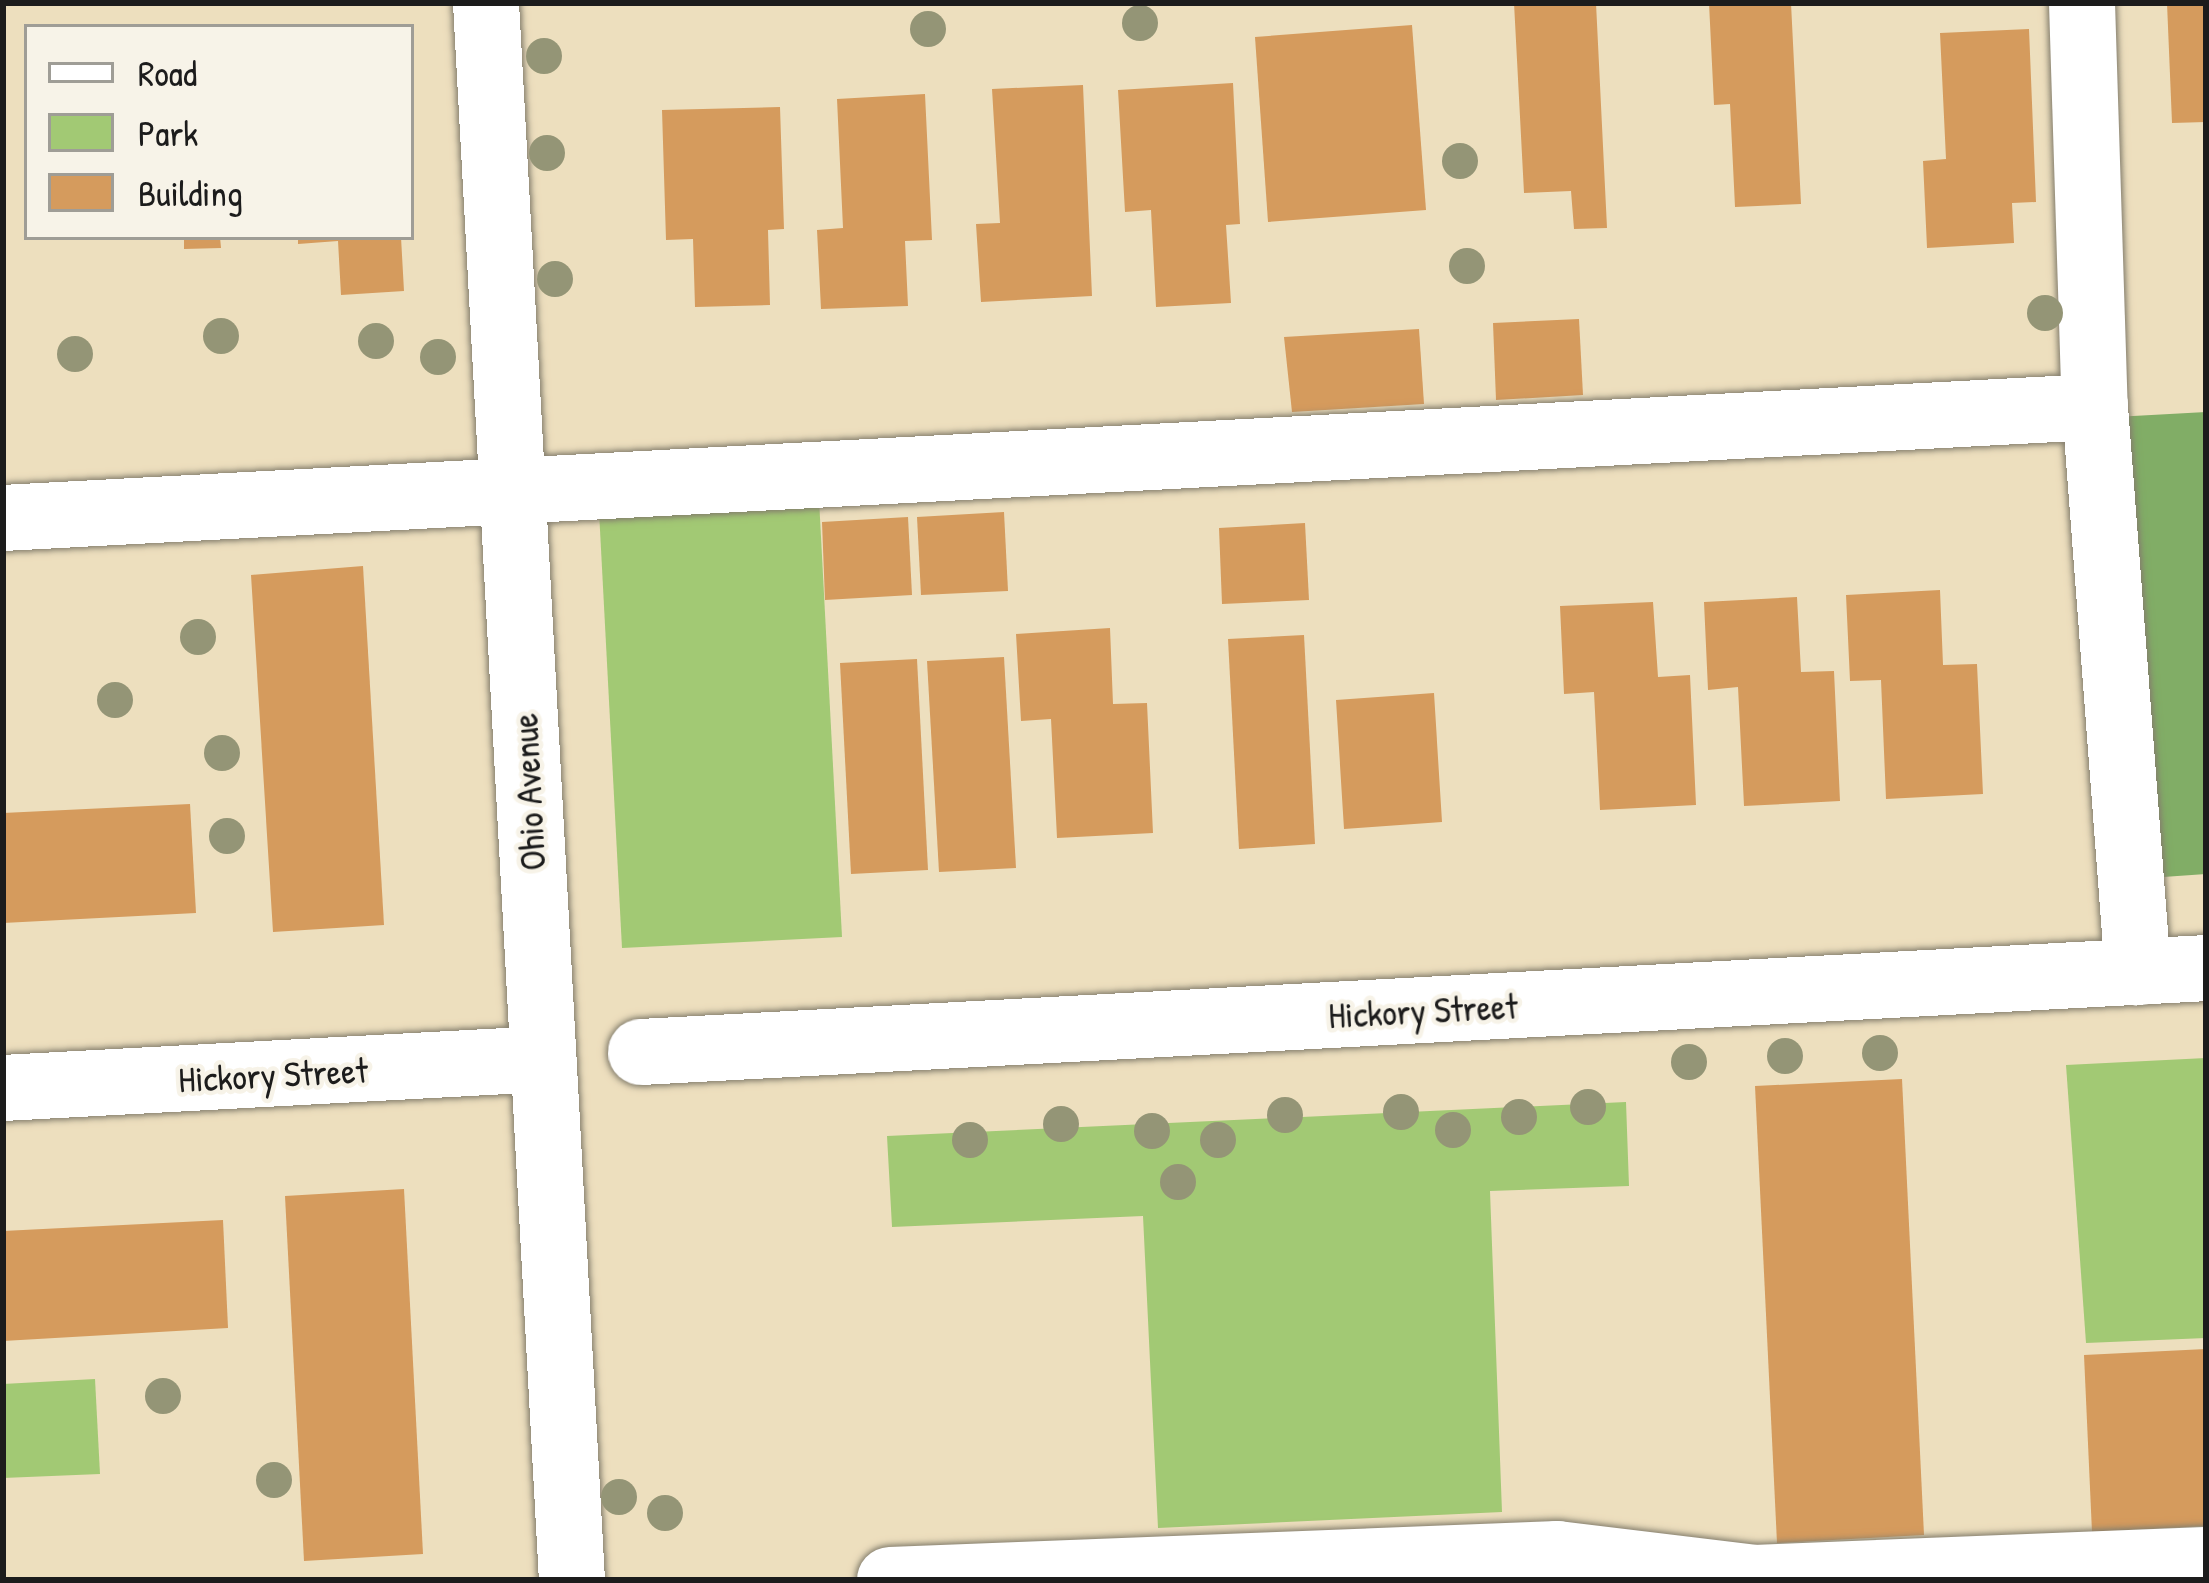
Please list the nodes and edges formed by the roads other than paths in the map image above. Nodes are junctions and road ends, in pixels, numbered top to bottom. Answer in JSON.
{"nodes":[{"id":1,"x":486,"y":3,"type":"edge"},
{"id":2,"x":2083,"y":3,"type":"edge"},
{"id":3,"x":2095,"y":407,"type":"junction"},
{"id":4,"x":512,"y":490,"type":"junction"},
{"id":5,"x":3,"y":518,"type":"edge"},
{"id":6,"x":2206,"y":968,"type":"edge"},
{"id":7,"x":2138,"y":972,"type":"junction"},
{"id":8,"x":640,"y":1052,"type":"dead end"},
{"id":9,"x":543,"y":1059,"type":"junction"},
{"id":10,"x":3,"y":1088,"type":"edge"},
{"id":11,"x":2206,"y":1560,"type":"edge"},
{"id":12,"x":572,"y":1580,"type":"edge"},
{"id":13,"x":890,"y":1580,"type":"edge"}],
"edges":[{"from":1,"to":4,"type":"street","name":"Ohio Avenue"},
{"from":2,"to":3,"type":"street"},
{"from":3,"to":4,"type":"street"},
{"from":3,"to":7,"type":"street"},
{"from":4,"to":5,"type":"street"},
{"from":4,"to":9,"type":"street","name":"Ohio Avenue"},
{"from":6,"to":7,"type":"street","name":"Hickory Street"},
{"from":7,"to":8,"type":"street","name":"Hickory Street"},
{"from":9,"to":10,"type":"street","name":"Hickory Street"},
{"from":9,"to":12,"type":"street","name":"Ohio Avenue"},
{"from":11,"to":13,"type":"street"}]}
